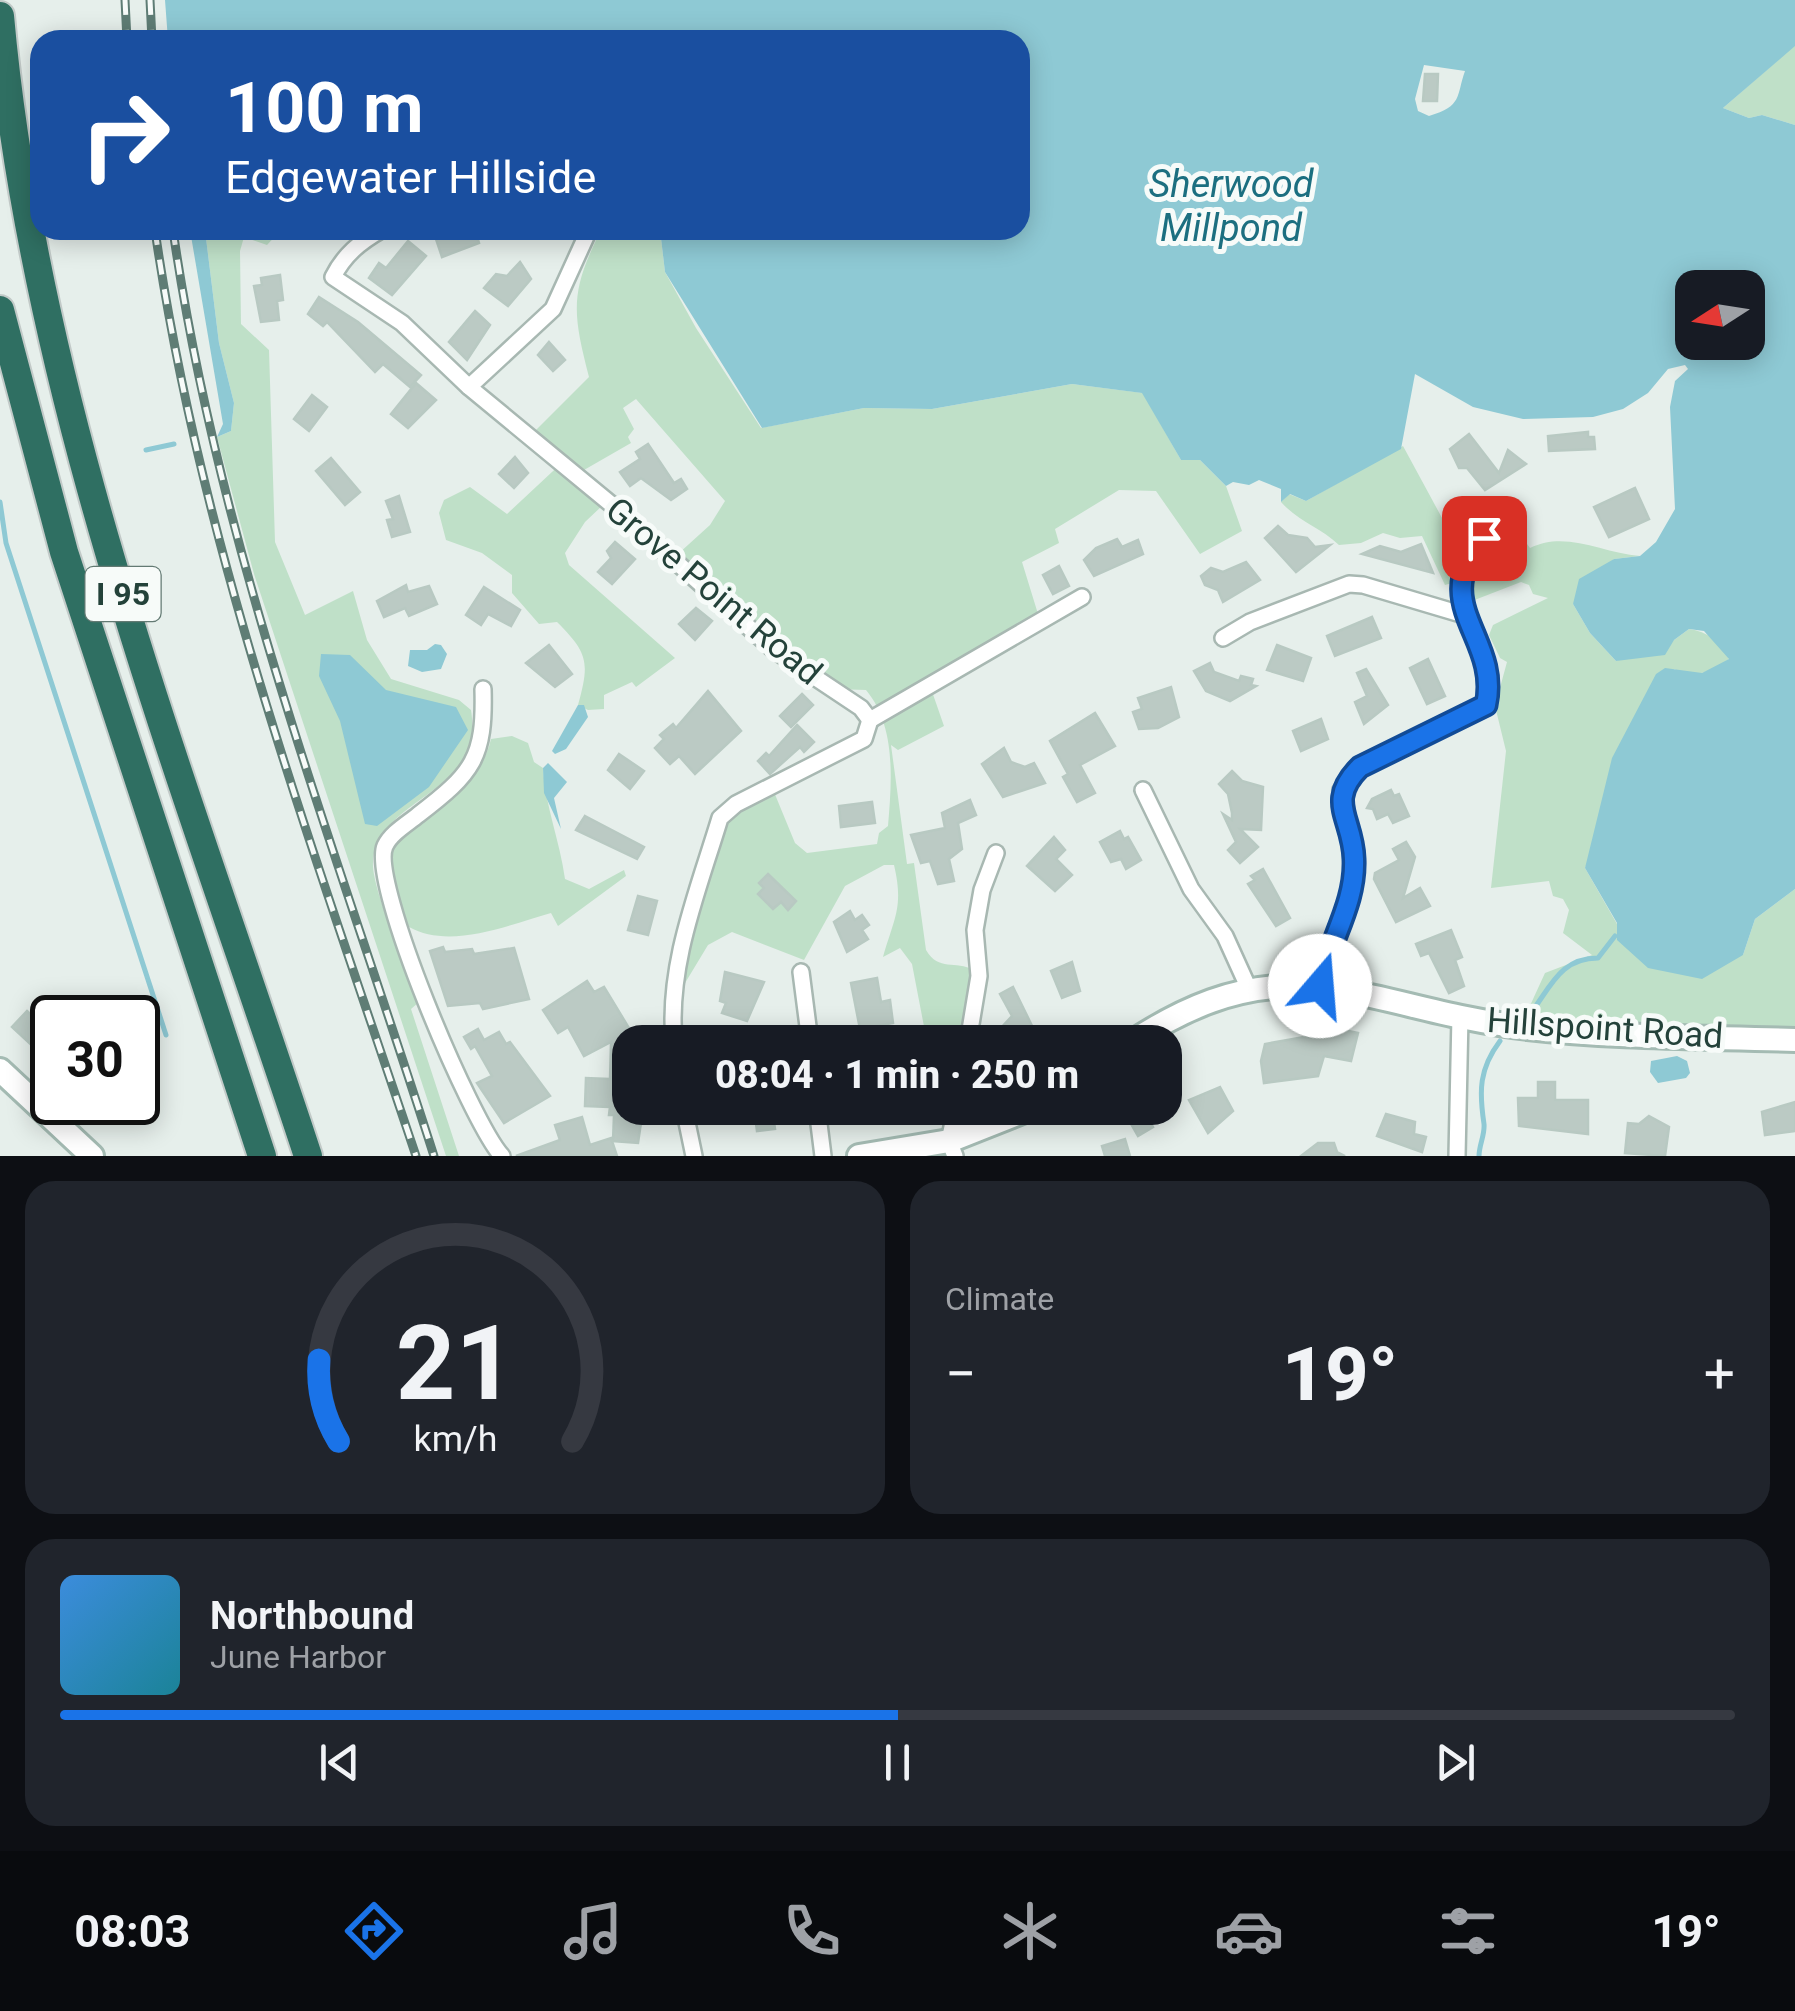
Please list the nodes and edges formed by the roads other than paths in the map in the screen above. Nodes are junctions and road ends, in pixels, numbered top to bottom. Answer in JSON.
{"nodes":[{"id":1,"x":0,"y":16,"type":"edge"},
{"id":2,"x":30,"y":234,"type":"edge"},
{"id":3,"x":31,"y":240,"type":"edge"},
{"id":4,"x":363,"y":240,"type":"edge"},
{"id":5,"x":584,"y":240,"type":"edge"},
{"id":6,"x":0,"y":310,"type":"edge"},
{"id":7,"x":469,"y":386,"type":"junction"},
{"id":8,"x":1509,"y":518,"type":"dead end"},
{"id":9,"x":1082,"y":597,"type":"dead end"},
{"id":10,"x":1464,"y":616,"type":"junction"},
{"id":11,"x":1222,"y":638,"type":"dead end"},
{"id":12,"x":483,"y":689,"type":"dead end"},
{"id":13,"x":870,"y":720,"type":"junction"},
{"id":14,"x":1143,"y":790,"type":"dead end"},
{"id":15,"x":996,"y":853,"type":"dead end"},
{"id":16,"x":802,"y":972,"type":"dead end"},
{"id":17,"x":1320,"y":986,"type":"junction"},
{"id":18,"x":1249,"y":989,"type":"junction"},
{"id":19,"x":1460,"y":1016,"type":"junction"},
{"id":20,"x":672,"y":1025,"type":"edge"},
{"id":21,"x":808,"y":1025,"type":"edge"},
{"id":22,"x":971,"y":1025,"type":"edge"},
{"id":23,"x":1161,"y":1025,"type":"edge"},
{"id":24,"x":1795,"y":1040,"type":"edge"},
{"id":25,"x":0,"y":1070,"type":"edge"},
{"id":26,"x":688,"y":1125,"type":"edge"},
{"id":27,"x":819,"y":1125,"type":"edge"},
{"id":28,"x":999,"y":1125,"type":"edge"},
{"id":29,"x":952,"y":1149,"type":"edge"},
{"id":30,"x":92,"y":1156,"type":"edge"},
{"id":31,"x":262,"y":1156,"type":"edge"},
{"id":32,"x":308,"y":1156,"type":"edge"},
{"id":33,"x":502,"y":1156,"type":"edge"},
{"id":34,"x":694,"y":1156,"type":"edge"},
{"id":35,"x":823,"y":1156,"type":"edge"},
{"id":36,"x":859,"y":1156,"type":"edge"},
{"id":37,"x":1457,"y":1156,"type":"edge"}],
"edges":[{"from":1,"to":2,"type":"highway","number":"I 95"},
{"from":3,"to":32,"type":"highway","number":"I 95"},
{"from":4,"to":7,"type":"street","name":"Grove Point Road"},
{"from":5,"to":7,"type":"street"},
{"from":6,"to":31,"type":"highway","number":"I 95"},
{"from":7,"to":13,"type":"street","name":"Grove Point Road"},
{"from":8,"to":10,"type":"street"},
{"from":9,"to":13,"type":"street"},
{"from":10,"to":11,"type":"street"},
{"from":10,"to":17,"type":"street"},
{"from":12,"to":33,"type":"street"},
{"from":13,"to":20,"type":"street"},
{"from":14,"to":18,"type":"street"},
{"from":15,"to":22,"type":"street"},
{"from":16,"to":21,"type":"street"},
{"from":17,"to":18,"type":"street","name":"Hillspoint Road"},
{"from":17,"to":19,"type":"street","name":"Hillspoint Road"},
{"from":18,"to":23,"type":"street","name":"Hillspoint Road"},
{"from":19,"to":24,"type":"street","name":"Hillspoint Road"},
{"from":19,"to":37,"type":"street"},
{"from":25,"to":30,"type":"street"},
{"from":26,"to":34,"type":"street"},
{"from":27,"to":35,"type":"street"},
{"from":28,"to":29,"type":"street"},
{"from":29,"to":36,"type":"street"}]}
